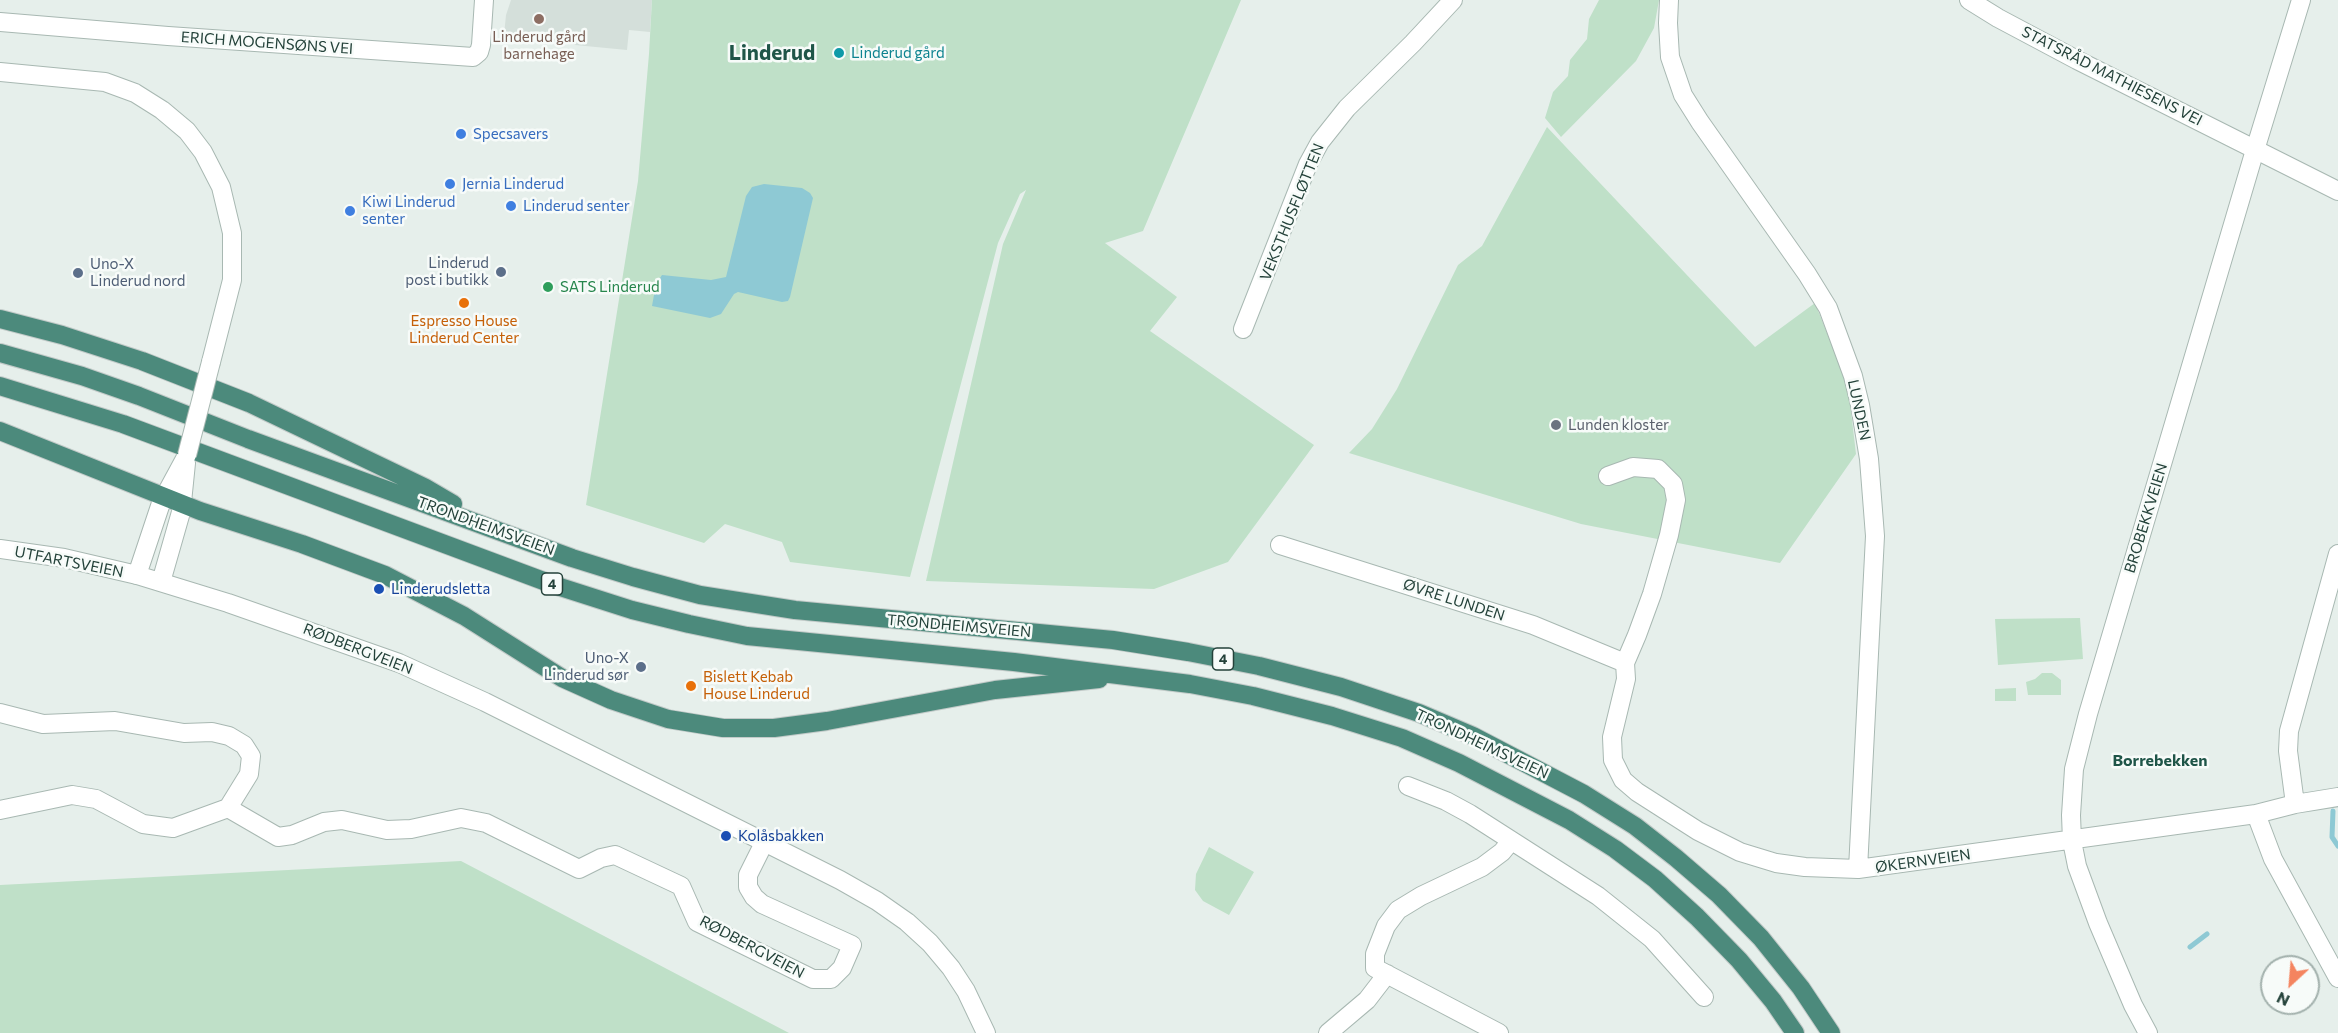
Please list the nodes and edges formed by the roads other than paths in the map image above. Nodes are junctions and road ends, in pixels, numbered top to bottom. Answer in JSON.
{"nodes":[{"id":1,"x":484,"y":0,"type":"edge"},
{"id":2,"x":1453,"y":0,"type":"edge"},
{"id":3,"x":1669,"y":0,"type":"edge"},
{"id":4,"x":1969,"y":0,"type":"edge"},
{"id":5,"x":2301,"y":0,"type":"edge"},
{"id":6,"x":0,"y":22,"type":"edge"},
{"id":7,"x":0,"y":72,"type":"edge"},
{"id":8,"x":2255,"y":150,"type":"junction"},
{"id":9,"x":2338,"y":191,"type":"edge"},
{"id":10,"x":0,"y":320,"type":"edge"},
{"id":11,"x":1243,"y":329,"type":"dead end"},
{"id":12,"x":0,"y":353,"type":"edge"},
{"id":13,"x":0,"y":386,"type":"edge"},
{"id":14,"x":0,"y":431,"type":"edge"},
{"id":15,"x":1608,"y":476,"type":"dead end"},
{"id":16,"x":180,"y":478,"type":"junction"},
{"id":17,"x":164,"y":497,"type":"junction"},
{"id":18,"x":183,"y":504,"type":"junction"},
{"id":19,"x":502,"y":531,"type":"junction"},
{"id":20,"x":1280,"y":545,"type":"dead end"},
{"id":21,"x":0,"y":549,"type":"edge"},
{"id":22,"x":2338,"y":554,"type":"edge"},
{"id":23,"x":137,"y":575,"type":"junction"},
{"id":24,"x":161,"y":582,"type":"junction"},
{"id":25,"x":1625,"y":663,"type":"junction"},
{"id":26,"x":1131,"y":676,"type":"junction"},
{"id":27,"x":0,"y":713,"type":"edge"},
{"id":28,"x":1408,"y":786,"type":"dead end"},
{"id":29,"x":2338,"y":797,"type":"edge"},
{"id":30,"x":2295,"y":804,"type":"junction"},
{"id":31,"x":228,"y":808,"type":"junction"},
{"id":32,"x":0,"y":810,"type":"edge"},
{"id":33,"x":2256,"y":814,"type":"junction"},
{"id":34,"x":765,"y":841,"type":"junction"},
{"id":35,"x":1511,"y":841,"type":"junction"},
{"id":36,"x":2072,"y":841,"type":"junction"},
{"id":37,"x":1858,"y":870,"type":"junction"},
{"id":38,"x":1387,"y":974,"type":"junction"},
{"id":39,"x":2338,"y":978,"type":"edge"},
{"id":40,"x":1704,"y":997,"type":"dead end"},
{"id":41,"x":986,"y":1033,"type":"edge"},
{"id":42,"x":1328,"y":1033,"type":"edge"},
{"id":43,"x":1499,"y":1033,"type":"edge"},
{"id":44,"x":1795,"y":1033,"type":"edge"},
{"id":45,"x":1831,"y":1033,"type":"edge"},
{"id":46,"x":2148,"y":1033,"type":"edge"}],
"edges":[{"from":1,"to":6,"type":"street","name":"ERICH MOGENSØNS VEI"},
{"from":2,"to":11,"type":"street","name":"VEKSTHUSFLØTTEN"},
{"from":3,"to":37,"type":"street","name":"LUNDEN"},
{"from":4,"to":8,"type":"street","name":"STATSRÅD MATHIESENS VEI"},
{"from":5,"to":8,"type":"street","name":"BROBEKKVEIEN"},
{"from":7,"to":16,"type":"street","bridge":true},
{"from":8,"to":9,"type":"street","name":"STATSRÅD MATHIESENS VEI"},
{"from":8,"to":36,"type":"street","name":"BROBEKKVEIEN"},
{"from":10,"to":19,"type":"highway"},
{"from":12,"to":19,"type":"highway","name":"TRONDHEIMSVEIEN","number":"4"},
{"from":13,"to":26,"type":"highway","name":"TRONDHEIMSVEIEN","number":"4"},
{"from":14,"to":17,"type":"highway"},
{"from":15,"to":25,"type":"street"},
{"from":16,"to":17,"type":"street"},
{"from":16,"to":18,"type":"street"},
{"from":17,"to":18,"type":"highway"},
{"from":17,"to":23,"type":"street"},
{"from":18,"to":24,"type":"street"},
{"from":18,"to":26,"type":"highway"},
{"from":19,"to":45,"type":"highway","name":"TRONDHEIMSVEIEN","number":"4"},
{"from":20,"to":25,"type":"street","name":"ØVRE LUNDEN"},
{"from":21,"to":23,"type":"street","name":"UTFARTSVEIEN"},
{"from":22,"to":30,"type":"street"},
{"from":23,"to":24,"type":"street","name":"RØDBERGVEIEN"},
{"from":24,"to":34,"type":"street","name":"RØDBERGVEIEN"},
{"from":25,"to":37,"type":"street","name":"ØKERNVEIEN"},
{"from":26,"to":44,"type":"highway","name":"TRONDHEIMSVEIEN","number":"4"},
{"from":27,"to":31,"type":"street"},
{"from":28,"to":35,"type":"street"},
{"from":29,"to":30,"type":"street","name":"ØKERNVEIEN"},
{"from":30,"to":33,"type":"street","name":"ØKERNVEIEN"},
{"from":31,"to":32,"type":"street"},
{"from":31,"to":34,"type":"street","name":"RØDBERGVEIEN"},
{"from":33,"to":36,"type":"street","name":"ØKERNVEIEN"},
{"from":33,"to":39,"type":"street"},
{"from":34,"to":41,"type":"street","name":"RØDBERGVEIEN"},
{"from":35,"to":38,"type":"street"},
{"from":35,"to":40,"type":"street"},
{"from":36,"to":37,"type":"street","name":"ØKERNVEIEN"},
{"from":36,"to":46,"type":"street","name":"BROBEKKVEIEN"},
{"from":38,"to":42,"type":"street"},
{"from":38,"to":43,"type":"street"}]}
